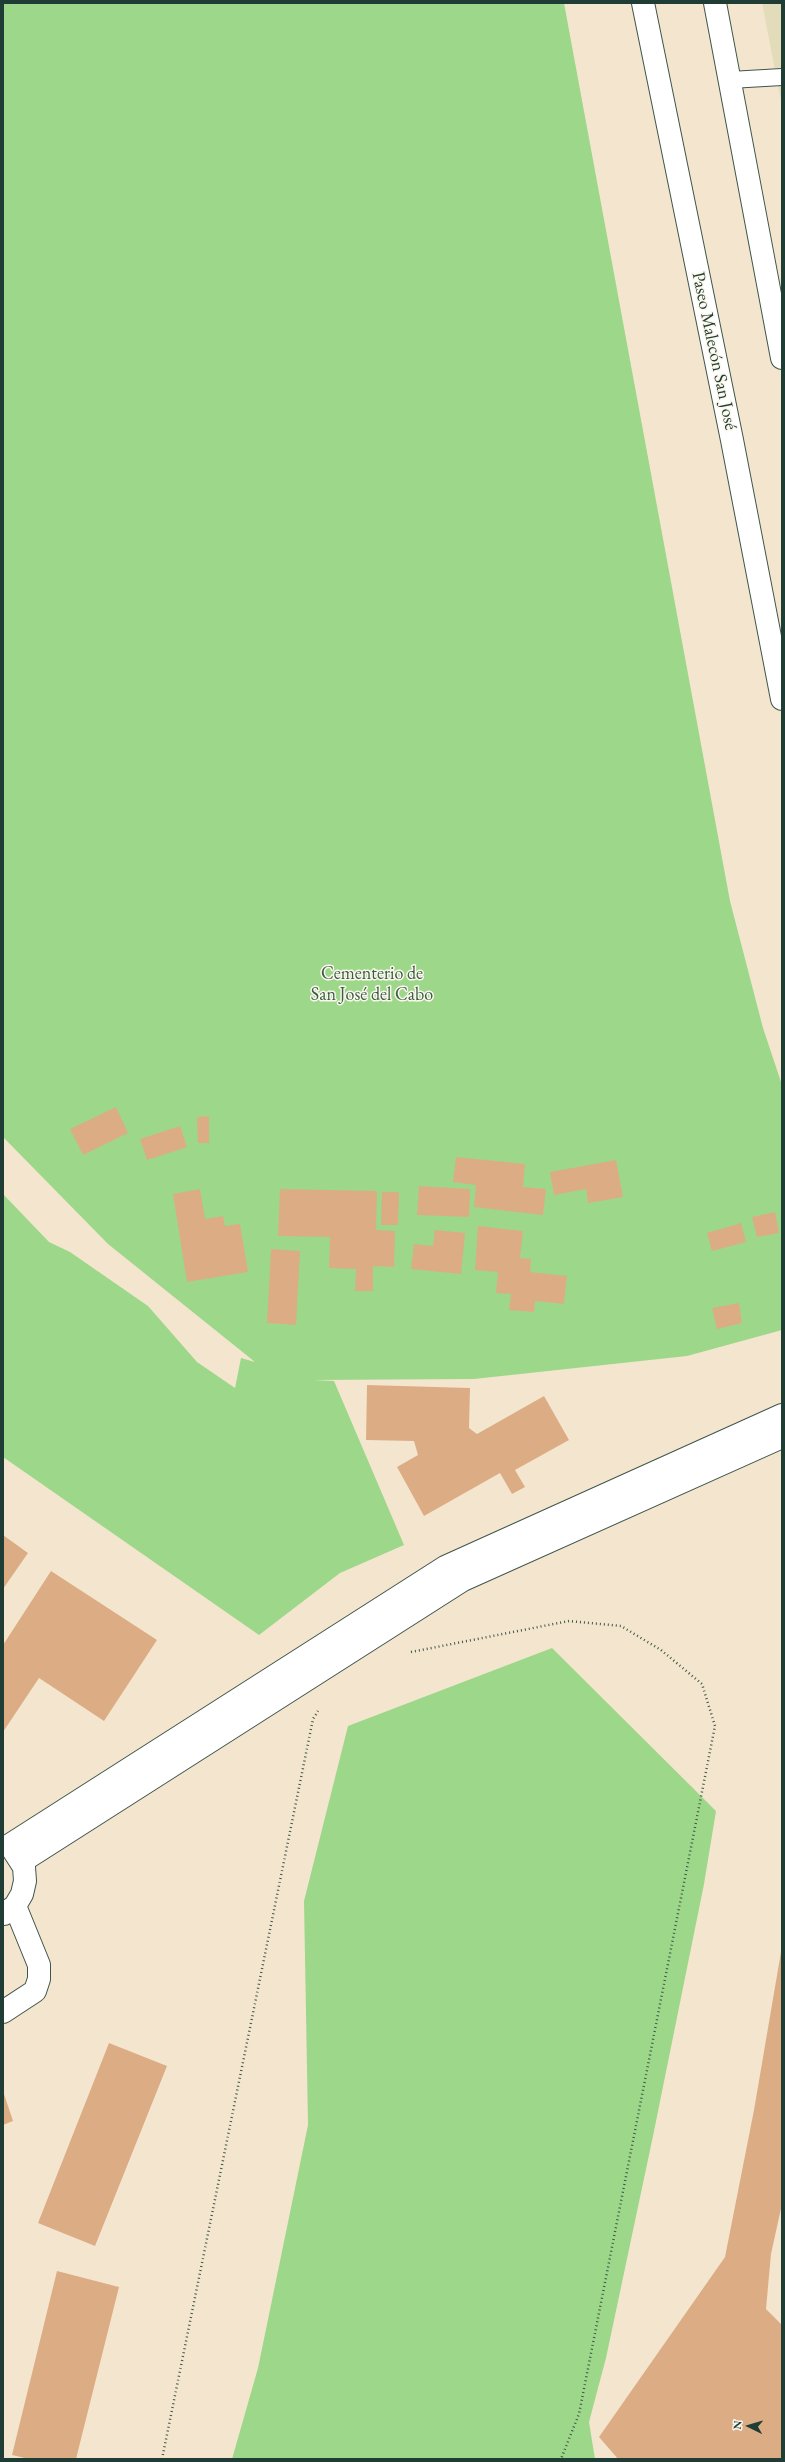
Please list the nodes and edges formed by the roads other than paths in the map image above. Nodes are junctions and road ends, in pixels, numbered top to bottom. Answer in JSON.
{"nodes":[{"id":1,"x":643,"y":3,"type":"edge"},
{"id":2,"x":715,"y":3,"type":"edge"},
{"id":3,"x":782,"y":77,"type":"edge"},
{"id":4,"x":730,"y":80,"type":"junction"},
{"id":5,"x":782,"y":358,"type":"edge"},
{"id":6,"x":782,"y":699,"type":"edge"},
{"id":7,"x":782,"y":1415,"type":"edge"},
{"id":8,"x":780,"y":1443,"type":"edge"},
{"id":9,"x":11,"y":1850,"type":"edge"},
{"id":10,"x":9,"y":1910,"type":"edge"},
{"id":11,"x":3,"y":2012,"type":"edge"}],
"edges":[{"from":1,"to":6,"type":"street","name":"Paseo Malecón San José"},
{"from":2,"to":4,"type":"street"},
{"from":3,"to":4,"type":"lane"},
{"from":4,"to":5,"type":"street"},
{"from":7,"to":9,"type":"street"},
{"from":8,"to":9,"type":"street"},
{"from":9,"to":10,"type":"street"},
{"from":10,"to":11,"type":"street"}]}
